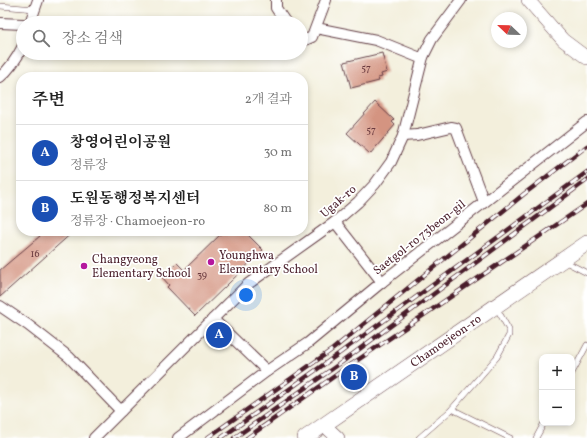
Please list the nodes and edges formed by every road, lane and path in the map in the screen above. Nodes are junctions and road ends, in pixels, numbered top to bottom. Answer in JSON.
{"nodes":[{"id":1,"x":276,"y":0,"type":"edge"},
{"id":2,"x":326,"y":0,"type":"edge"},
{"id":3,"x":461,"y":0,"type":"edge"},
{"id":4,"x":528,"y":0,"type":"edge"},
{"id":5,"x":36,"y":4,"type":"edge"},
{"id":6,"x":0,"y":6,"type":"edge"},
{"id":7,"x":32,"y":16,"type":"edge"},
{"id":8,"x":281,"y":16,"type":"edge"},
{"id":9,"x":0,"y":23,"type":"edge"},
{"id":10,"x":16,"y":24,"type":"edge"},
{"id":11,"x":316,"y":28,"type":"junction"},
{"id":12,"x":308,"y":39,"type":"edge"},
{"id":13,"x":423,"y":57,"type":"junction"},
{"id":14,"x":587,"y":58,"type":"edge"},
{"id":15,"x":16,"y":59,"type":"edge"},
{"id":16,"x":0,"y":78,"type":"edge"},
{"id":17,"x":587,"y":122,"type":"edge"},
{"id":18,"x":403,"y":136,"type":"junction"},
{"id":19,"x":484,"y":202,"type":"junction"},
{"id":20,"x":335,"y":222,"type":"junction"},
{"id":21,"x":587,"y":243,"type":"edge"},
{"id":22,"x":561,"y":260,"type":"junction"},
{"id":23,"x":587,"y":273,"type":"edge"},
{"id":24,"x":382,"y":282,"type":"junction"},
{"id":25,"x":495,"y":305,"type":"junction"},
{"id":26,"x":0,"y":306,"type":"edge"},
{"id":27,"x":213,"y":319,"type":"junction"},
{"id":28,"x":587,"y":345,"type":"edge"},
{"id":29,"x":575,"y":367,"type":"edge"},
{"id":30,"x":267,"y":371,"type":"junction"},
{"id":31,"x":452,"y":409,"type":"junction"},
{"id":32,"x":121,"y":411,"type":"junction"},
{"id":33,"x":324,"y":425,"type":"junction"},
{"id":34,"x":542,"y":426,"type":"edge"},
{"id":35,"x":94,"y":438,"type":"edge"},
{"id":36,"x":178,"y":438,"type":"edge"},
{"id":37,"x":305,"y":438,"type":"edge"},
{"id":38,"x":338,"y":438,"type":"edge"},
{"id":39,"x":419,"y":438,"type":"edge"},
{"id":40,"x":510,"y":438,"type":"edge"},
{"id":41,"x":536,"y":438,"type":"edge"}],
"edges":[{"from":1,"to":8,"type":"street"},
{"from":2,"to":11,"type":"street"},
{"from":3,"to":13,"type":"street","name":"Ugak-ro"},
{"from":4,"to":14,"type":"street"},
{"from":5,"to":6,"type":"lane"},
{"from":5,"to":7,"type":"street"},
{"from":9,"to":10,"type":"street"},
{"from":11,"to":12,"type":"street"},
{"from":11,"to":13,"type":"street"},
{"from":13,"to":18,"type":"street","name":"Ugak-ro"},
{"from":15,"to":16,"type":"street"},
{"from":17,"to":19,"type":"street","name":"Saetgol-ro 73beon-gil"},
{"from":18,"to":19,"type":"street"},
{"from":18,"to":20,"type":"street","name":"Ugak-ro"},
{"from":19,"to":24,"type":"street","name":"Saetgol-ro 73beon-gil"},
{"from":20,"to":24,"type":"street"},
{"from":20,"to":27,"type":"street","name":"Ugak-ro"},
{"from":21,"to":22,"type":"main road","name":"Chamoejeon-ro"},
{"from":22,"to":23,"type":"lane"},
{"from":22,"to":25,"type":"main road","name":"Chamoejeon-ro"},
{"from":24,"to":30,"type":"street","name":"Saetgol-ro 73beon-gil"},
{"from":25,"to":31,"type":"lane"},
{"from":25,"to":33,"type":"main road","name":"Chamoejeon-ro"},
{"from":26,"to":32,"type":"street"},
{"from":27,"to":30,"type":"street"},
{"from":27,"to":32,"type":"street","name":"Ugak-ro"},
{"from":28,"to":29,"type":"lane"},
{"from":30,"to":36,"type":"street","name":"Saetgol-ro 73beon-gil"},
{"from":31,"to":39,"type":"lane"},
{"from":31,"to":40,"type":"lane"},
{"from":32,"to":35,"type":"street","name":"Ugak-ro"},
{"from":33,"to":37,"type":"main road","name":"Chamoejeon-ro"},
{"from":33,"to":38,"type":"street"},
{"from":34,"to":41,"type":"lane"}]}
